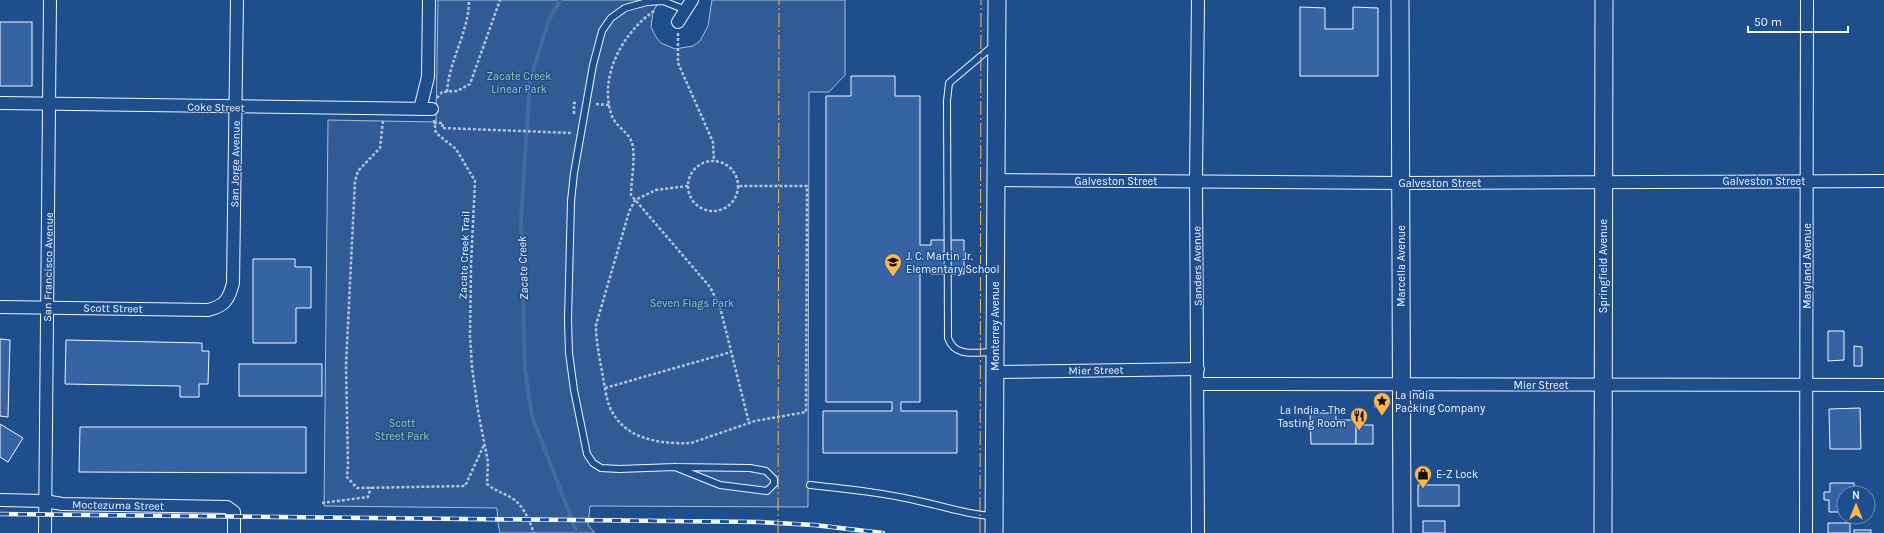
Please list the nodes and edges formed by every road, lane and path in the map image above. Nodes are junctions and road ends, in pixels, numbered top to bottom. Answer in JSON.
{"nodes":[{"id":1,"x":50,"y":0,"type":"edge"},
{"id":2,"x":237,"y":0,"type":"edge"},
{"id":3,"x":429,"y":0,"type":"edge"},
{"id":4,"x":469,"y":0,"type":"edge"},
{"id":5,"x":500,"y":0,"type":"edge"},
{"id":6,"x":997,"y":0,"type":"edge"},
{"id":7,"x":1198,"y":0,"type":"edge"},
{"id":8,"x":1400,"y":0,"type":"edge"},
{"id":9,"x":1604,"y":0,"type":"edge"},
{"id":10,"x":1807,"y":0,"type":"edge"},
{"id":11,"x":689,"y":5,"type":"edge"},
{"id":12,"x":658,"y":8,"type":"dead end"},
{"id":13,"x":678,"y":22,"type":"dead end"},
{"id":14,"x":997,"y":42,"type":"junction"},
{"id":15,"x":677,"y":47,"type":"dead end"},
{"id":16,"x":447,"y":92,"type":"junction"},
{"id":17,"x":0,"y":103,"type":"edge"},
{"id":18,"x":50,"y":104,"type":"junction"},
{"id":19,"x":236,"y":107,"type":"junction"},
{"id":20,"x":430,"y":109,"type":"junction"},
{"id":21,"x":383,"y":120,"type":"dead end"},
{"id":22,"x":434,"y":123,"type":"junction"},
{"id":23,"x":572,"y":133,"type":"dead end"},
{"id":24,"x":714,"y":161,"type":"junction"},
{"id":25,"x":996,"y":180,"type":"junction"},
{"id":26,"x":1807,"y":180,"type":"junction"},
{"id":27,"x":1196,"y":181,"type":"junction"},
{"id":28,"x":1603,"y":181,"type":"junction"},
{"id":29,"x":1884,"y":181,"type":"edge"},
{"id":30,"x":1400,"y":183,"type":"junction"},
{"id":31,"x":688,"y":186,"type":"junction"},
{"id":32,"x":738,"y":186,"type":"junction"},
{"id":33,"x":635,"y":200,"type":"junction"},
{"id":34,"x":225,"y":303,"type":"joint"},
{"id":35,"x":0,"y":307,"type":"edge"},
{"id":36,"x":47,"y":307,"type":"junction"},
{"id":37,"x":732,"y":352,"type":"junction"},
{"id":38,"x":995,"y":352,"type":"junction"},
{"id":39,"x":1198,"y":369,"type":"junction"},
{"id":40,"x":995,"y":372,"type":"junction"},
{"id":41,"x":1198,"y":384,"type":"junction"},
{"id":42,"x":1401,"y":384,"type":"junction"},
{"id":43,"x":1603,"y":385,"type":"junction"},
{"id":44,"x":1806,"y":385,"type":"junction"},
{"id":45,"x":1884,"y":385,"type":"edge"},
{"id":46,"x":605,"y":388,"type":"junction"},
{"id":47,"x":749,"y":423,"type":"junction"},
{"id":48,"x":484,"y":445,"type":"junction"},
{"id":49,"x":675,"y":467,"type":"junction"},
{"id":50,"x":810,"y":485,"type":"dead end"},
{"id":51,"x":371,"y":486,"type":"junction"},
{"id":52,"x":0,"y":500,"type":"edge"},
{"id":53,"x":45,"y":501,"type":"junction"},
{"id":54,"x":322,"y":503,"type":"dead end"},
{"id":55,"x":994,"y":525,"type":"edge"},
{"id":56,"x":45,"y":533,"type":"edge"},
{"id":57,"x":234,"y":533,"type":"edge"},
{"id":58,"x":534,"y":533,"type":"edge"},
{"id":59,"x":1198,"y":533,"type":"edge"},
{"id":60,"x":1402,"y":533,"type":"edge"},
{"id":61,"x":1603,"y":533,"type":"edge"},
{"id":62,"x":1806,"y":533,"type":"edge"}],
"edges":[{"from":1,"to":18,"type":"street","name":"San Francisco Avenue"},
{"from":2,"to":19,"type":"street","name":"San Jorge Avenue"},
{"from":3,"to":20,"type":"street"},
{"from":4,"to":16,"type":"path"},
{"from":5,"to":16,"type":"path"},
{"from":6,"to":14,"type":"street","name":"Monterrey Avenue"},
{"from":7,"to":27,"type":"street","name":"Sanders Avenue"},
{"from":8,"to":30,"type":"street","name":"Marcella Avenue"},
{"from":9,"to":28,"type":"street","name":"Springfield Avenue"},
{"from":10,"to":26,"type":"street","name":"Maryland Avenue"},
{"from":11,"to":13,"type":"street"},
{"from":11,"to":49,"type":"lane"},
{"from":12,"to":33,"type":"path"},
{"from":14,"to":25,"type":"street","name":"Monterrey Avenue"},
{"from":14,"to":38,"type":"lane"},
{"from":15,"to":24,"type":"path"},
{"from":16,"to":20,"type":"path"},
{"from":17,"to":18,"type":"street","name":"Coke Street"},
{"from":18,"to":19,"type":"street","name":"Coke Street"},
{"from":18,"to":36,"type":"street","name":"San Francisco Avenue"},
{"from":19,"to":20,"type":"street","name":"Coke Street"},
{"from":19,"to":34,"type":"street","name":"San Jorge Avenue"},
{"from":20,"to":22,"type":"path"},
{"from":21,"to":51,"type":"path"},
{"from":22,"to":23,"type":"path"},
{"from":22,"to":48,"type":"path","name":"Zacate Creek Trail"},
{"from":24,"to":31,"type":"path"},
{"from":24,"to":32,"type":"path"},
{"from":25,"to":27,"type":"street","name":"Galveston Street"},
{"from":25,"to":38,"type":"street","name":"Monterrey Avenue"},
{"from":26,"to":28,"type":"street","name":"Galveston Street"},
{"from":26,"to":29,"type":"street","name":"Galveston Street"},
{"from":26,"to":44,"type":"street","name":"Maryland Avenue"},
{"from":27,"to":30,"type":"street","name":"Galveston Street"},
{"from":27,"to":39,"type":"street","name":"Sanders Avenue"},
{"from":28,"to":30,"type":"street","name":"Galveston Street"},
{"from":28,"to":43,"type":"street","name":"Springfield Avenue"},
{"from":30,"to":42,"type":"street","name":"Marcella Avenue"},
{"from":31,"to":32,"type":"path"},
{"from":31,"to":33,"type":"path"},
{"from":32,"to":47,"type":"path"},
{"from":33,"to":37,"type":"path"},
{"from":33,"to":46,"type":"path"},
{"from":34,"to":36,"type":"street","name":"Scott Street"},
{"from":35,"to":36,"type":"street","name":"Scott Street"},
{"from":36,"to":53,"type":"street","name":"San Francisco Avenue"},
{"from":37,"to":46,"type":"path"},
{"from":37,"to":47,"type":"path"},
{"from":38,"to":40,"type":"street","name":"Monterrey Avenue"},
{"from":39,"to":40,"type":"street","name":"Mier Street"},
{"from":39,"to":41,"type":"street","name":"Sanders Avenue"},
{"from":40,"to":55,"type":"street","name":"Monterrey Avenue"},
{"from":41,"to":42,"type":"street","name":"Mier Street"},
{"from":41,"to":59,"type":"street","name":"Sanders Avenue"},
{"from":42,"to":43,"type":"street","name":"Mier Street"},
{"from":42,"to":60,"type":"street","name":"Marcella Avenue"},
{"from":43,"to":44,"type":"street","name":"Mier Street"},
{"from":43,"to":61,"type":"street","name":"Springfield Avenue"},
{"from":44,"to":45,"type":"street","name":"Mier Street"},
{"from":44,"to":62,"type":"street","name":"Maryland Avenue"},
{"from":46,"to":47,"type":"path"},
{"from":48,"to":51,"type":"path"},
{"from":48,"to":58,"type":"path","name":"Zacate Creek Trail"},
{"from":49,"to":49,"type":"lane"},
{"from":50,"to":55,"type":"lane"},
{"from":51,"to":54,"type":"path"},
{"from":52,"to":53,"type":"street","name":"Moctezuma Street"},
{"from":53,"to":56,"type":"street","name":"San Francisco Avenue"},
{"from":53,"to":57,"type":"street","name":"Moctezuma Street"}]}
